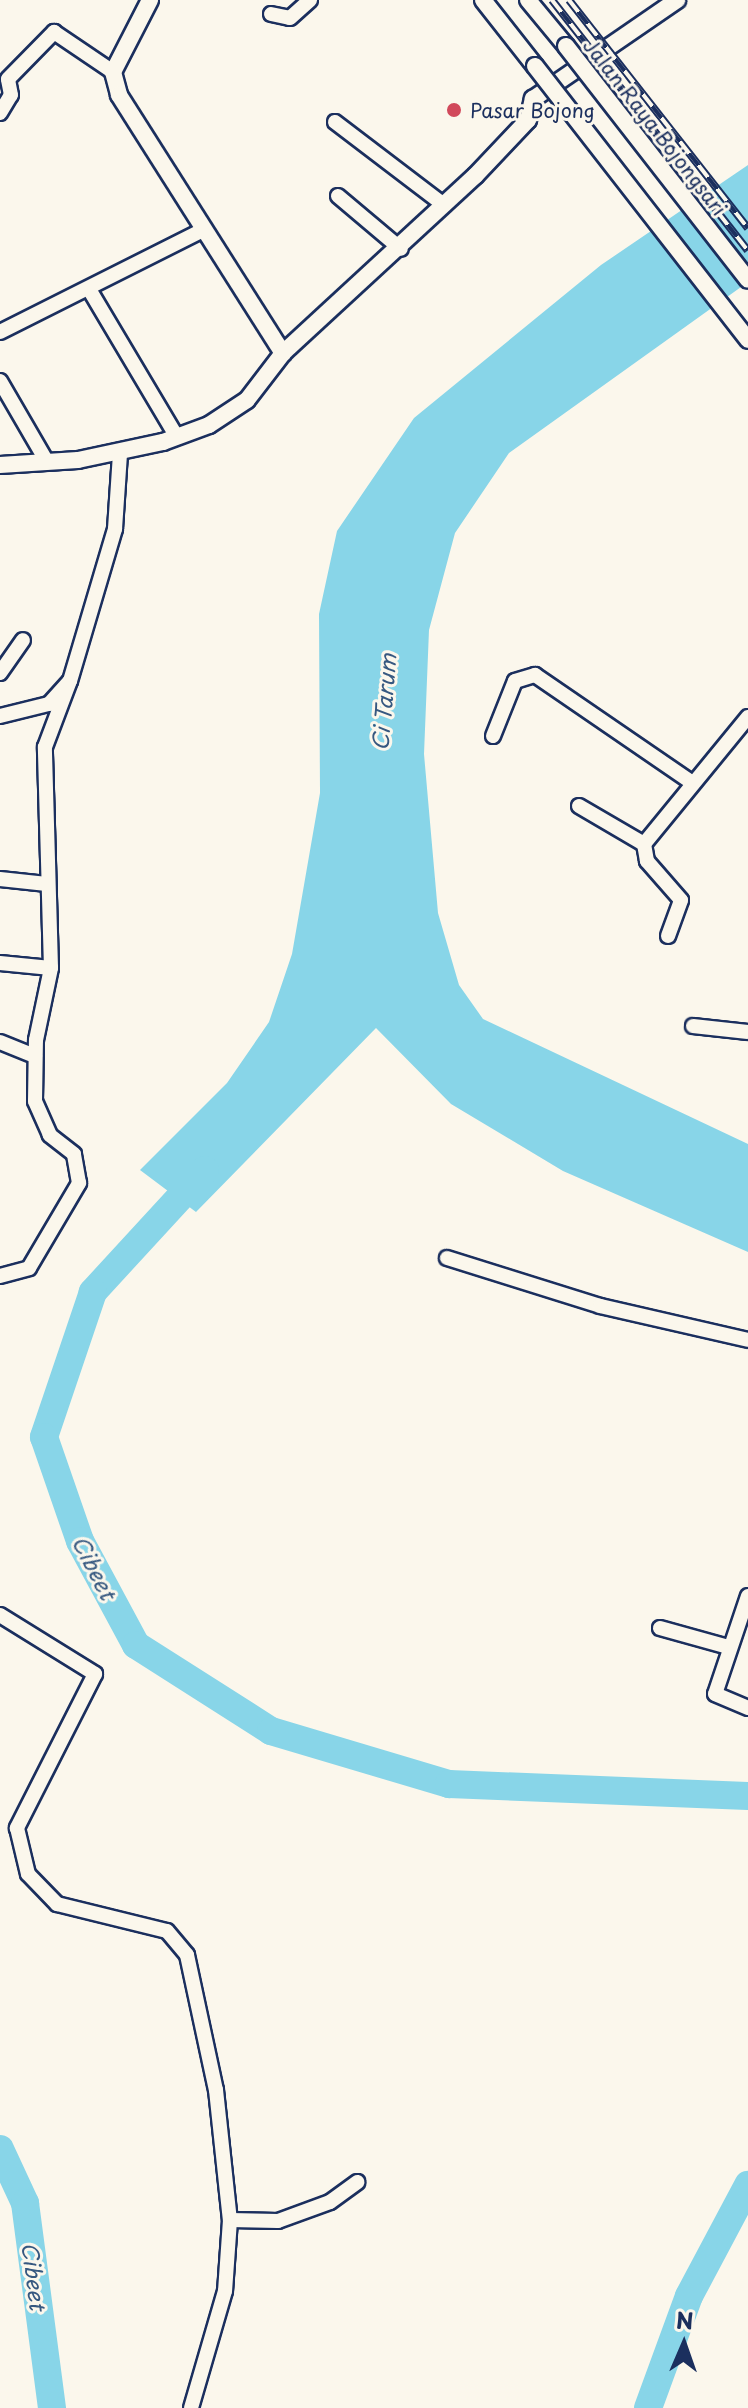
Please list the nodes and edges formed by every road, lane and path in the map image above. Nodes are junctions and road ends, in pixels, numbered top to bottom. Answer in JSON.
{"nodes":[{"id":1,"x":150,"y":0,"type":"edge"},
{"id":2,"x":310,"y":0,"type":"edge"},
{"id":3,"x":483,"y":0,"type":"edge"},
{"id":4,"x":528,"y":0,"type":"edge"},
{"id":5,"x":677,"y":0,"type":"edge"},
{"id":6,"x":271,"y":14,"type":"dead end"},
{"id":7,"x":113,"y":72,"type":"junction"},
{"id":8,"x":4,"y":78,"type":"edge"},
{"id":9,"x":0,"y":113,"type":"edge"},
{"id":10,"x":335,"y":122,"type":"dead end"},
{"id":11,"x":338,"y":196,"type":"dead end"},
{"id":12,"x":444,"y":205,"type":"junction"},
{"id":13,"x":201,"y":231,"type":"junction"},
{"id":14,"x":401,"y":249,"type":"junction"},
{"id":15,"x":748,"y":280,"type":"edge"},
{"id":16,"x":89,"y":289,"type":"junction"},
{"id":17,"x":0,"y":332,"type":"edge"},
{"id":18,"x":748,"y":340,"type":"edge"},
{"id":19,"x":283,"y":353,"type":"junction"},
{"id":20,"x":0,"y":381,"type":"edge"},
{"id":21,"x":177,"y":437,"type":"junction"},
{"id":22,"x":120,"y":453,"type":"junction"},
{"id":23,"x":47,"y":462,"type":"junction"},
{"id":24,"x":0,"y":465,"type":"edge"},
{"id":25,"x":23,"y":640,"type":"dead end"},
{"id":26,"x":0,"y":673,"type":"edge"},
{"id":27,"x":70,"y":681,"type":"junction"},
{"id":28,"x":0,"y":716,"type":"edge"},
{"id":29,"x":748,"y":717,"type":"edge"},
{"id":30,"x":493,"y":736,"type":"dead end"},
{"id":31,"x":693,"y":783,"type":"junction"},
{"id":32,"x":579,"y":806,"type":"dead end"},
{"id":33,"x":644,"y":844,"type":"junction"},
{"id":34,"x":0,"y":879,"type":"edge"},
{"id":35,"x":47,"y":884,"type":"junction"},
{"id":36,"x":668,"y":936,"type":"dead end"},
{"id":37,"x":0,"y":963,"type":"edge"},
{"id":38,"x":51,"y":968,"type":"junction"},
{"id":39,"x":693,"y":1026,"type":"dead end"},
{"id":40,"x":748,"y":1032,"type":"edge"},
{"id":41,"x":0,"y":1042,"type":"edge"},
{"id":42,"x":35,"y":1056,"type":"junction"},
{"id":43,"x":447,"y":1258,"type":"dead end"},
{"id":44,"x":0,"y":1276,"type":"edge"},
{"id":45,"x":748,"y":1340,"type":"edge"},
{"id":46,"x":748,"y":1596,"type":"edge"},
{"id":47,"x":0,"y":1615,"type":"edge"},
{"id":48,"x":660,"y":1628,"type":"dead end"},
{"id":49,"x":728,"y":1647,"type":"junction"},
{"id":50,"x":748,"y":1708,"type":"edge"},
{"id":51,"x":358,"y":2182,"type":"dead end"},
{"id":52,"x":230,"y":2220,"type":"junction"},
{"id":53,"x":191,"y":2408,"type":"edge"}],
"edges":[{"from":1,"to":7,"type":"street"},
{"from":2,"to":6,"type":"street"},
{"from":3,"to":18,"type":"street","bridge":true},
{"from":4,"to":15,"type":"street","name":"Jalan Raya Bojongsari","bridge":true},
{"from":5,"to":12,"type":"street"},
{"from":7,"to":8,"type":"street"},
{"from":7,"to":13,"type":"street"},
{"from":8,"to":9,"type":"street"},
{"from":10,"to":12,"type":"street"},
{"from":11,"to":14,"type":"street"},
{"from":12,"to":14,"type":"street"},
{"from":13,"to":16,"type":"street"},
{"from":13,"to":19,"type":"street"},
{"from":14,"to":19,"type":"street"},
{"from":16,"to":17,"type":"street"},
{"from":16,"to":21,"type":"street"},
{"from":19,"to":21,"type":"street"},
{"from":20,"to":23,"type":"street"},
{"from":21,"to":22,"type":"street"},
{"from":22,"to":23,"type":"street"},
{"from":22,"to":27,"type":"street"},
{"from":23,"to":24,"type":"street"},
{"from":25,"to":26,"type":"street"},
{"from":27,"to":28,"type":"street"},
{"from":27,"to":35,"type":"street"},
{"from":29,"to":31,"type":"street"},
{"from":30,"to":31,"type":"street"},
{"from":31,"to":33,"type":"street"},
{"from":32,"to":33,"type":"street"},
{"from":33,"to":36,"type":"street"},
{"from":34,"to":35,"type":"street"},
{"from":35,"to":38,"type":"street"},
{"from":37,"to":38,"type":"street"},
{"from":38,"to":42,"type":"street"},
{"from":39,"to":40,"type":"street"},
{"from":41,"to":42,"type":"street"},
{"from":42,"to":44,"type":"street"},
{"from":43,"to":45,"type":"street"},
{"from":46,"to":49,"type":"street"},
{"from":47,"to":52,"type":"street"},
{"from":48,"to":49,"type":"street"},
{"from":49,"to":50,"type":"street"},
{"from":51,"to":52,"type":"street"},
{"from":52,"to":53,"type":"street"}]}
